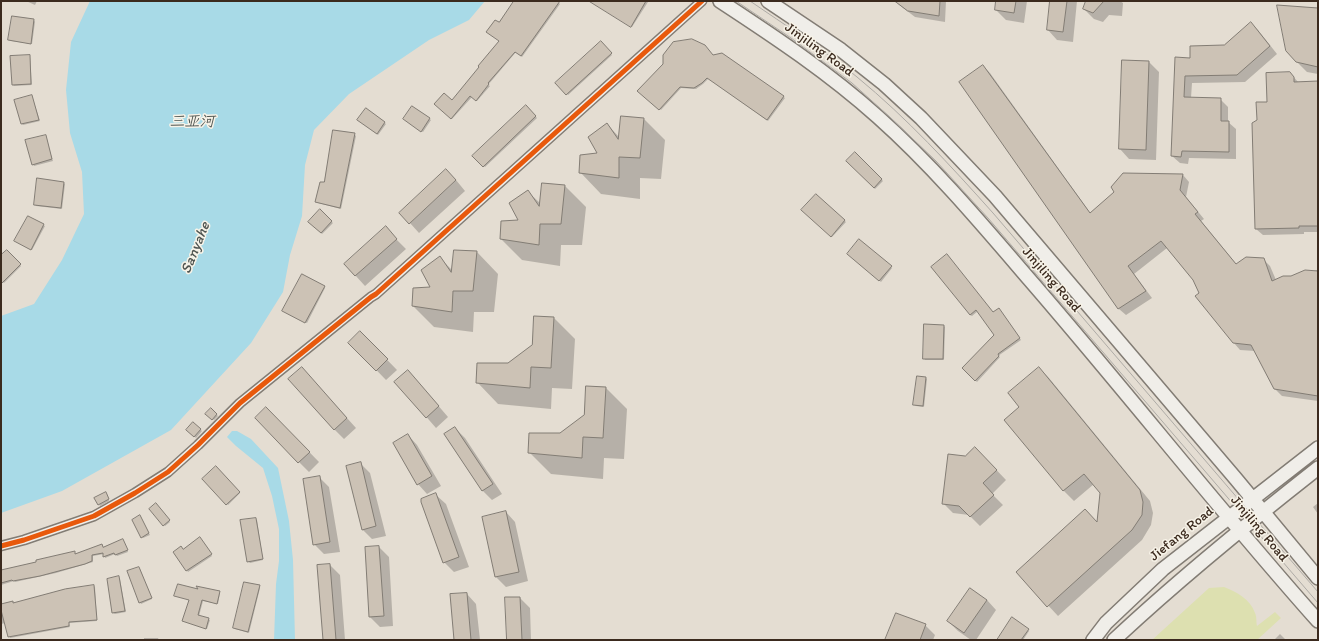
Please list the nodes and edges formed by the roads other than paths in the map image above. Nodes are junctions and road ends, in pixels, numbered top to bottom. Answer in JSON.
{"nodes":[{"id":1,"x":702,"y":1,"type":"edge"},
{"id":2,"x":720,"y":1,"type":"edge"},
{"id":3,"x":768,"y":1,"type":"edge"},
{"id":4,"x":1318,"y":448,"type":"edge"},
{"id":5,"x":1318,"y":468,"type":"edge"},
{"id":6,"x":1253,"y":499,"type":"junction"},
{"id":7,"x":1263,"y":512,"type":"junction"},
{"id":8,"x":1228,"y":517,"type":"junction"},
{"id":9,"x":1239,"y":530,"type":"junction"},
{"id":10,"x":1,"y":546,"type":"edge"},
{"id":11,"x":1318,"y":578,"type":"edge"},
{"id":12,"x":1318,"y":622,"type":"edge"},
{"id":13,"x":1093,"y":640,"type":"edge"},
{"id":14,"x":1114,"y":640,"type":"edge"}],
"edges":[{"from":1,"to":10,"type":"street"},
{"from":2,"to":8,"type":"main road","name":"Jinjiling Road"},
{"from":3,"to":6,"type":"main road","name":"Jinjiling Road"},
{"from":4,"to":6,"type":"main road","name":"Jiefang Road"},
{"from":5,"to":7,"type":"main road"},
{"from":6,"to":7,"type":"main road","name":"Jinjiling Road"},
{"from":6,"to":8,"type":"main road","name":"Jiefang Road"},
{"from":7,"to":9,"type":"main road"},
{"from":7,"to":11,"type":"main road","name":"Jinjiling Road"},
{"from":8,"to":9,"type":"main road","name":"Jinjiling Road"},
{"from":8,"to":13,"type":"main road","name":"Jiefang Road"},
{"from":9,"to":12,"type":"main road","name":"Jinjiling Road"},
{"from":9,"to":14,"type":"main road"}]}
